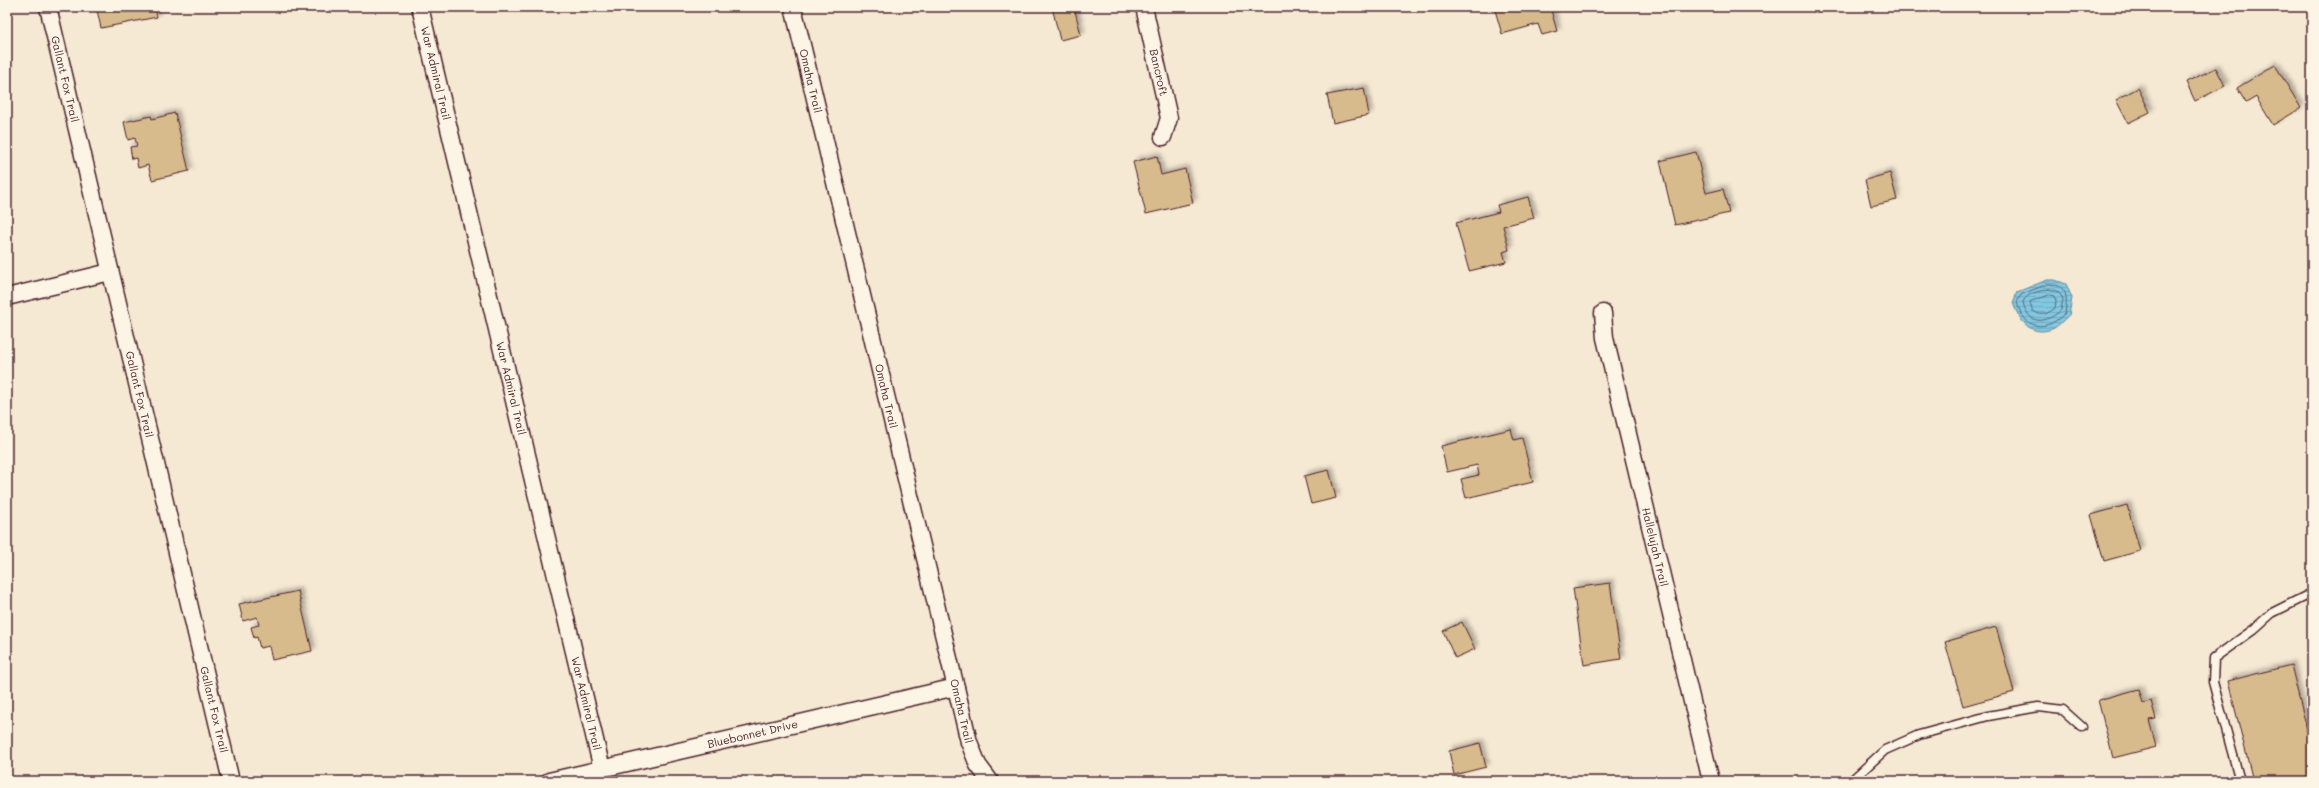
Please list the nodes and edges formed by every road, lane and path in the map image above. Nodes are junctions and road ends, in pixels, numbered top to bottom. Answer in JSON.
{"nodes":[{"id":1,"x":48,"y":7,"type":"edge"},
{"id":2,"x":420,"y":7,"type":"edge"},
{"id":3,"x":793,"y":7,"type":"edge"},
{"id":4,"x":1144,"y":7,"type":"edge"},
{"id":5,"x":1163,"y":137,"type":"dead end"},
{"id":6,"x":110,"y":272,"type":"junction"},
{"id":7,"x":7,"y":297,"type":"edge"},
{"id":8,"x":1603,"y":313,"type":"dead end"},
{"id":9,"x":2312,"y":592,"type":"edge"},
{"id":10,"x":956,"y":687,"type":"junction"},
{"id":11,"x":2082,"y":727,"type":"dead end"},
{"id":12,"x":602,"y":769,"type":"junction"},
{"id":13,"x":231,"y":781,"type":"edge"},
{"id":14,"x":549,"y":781,"type":"edge"},
{"id":15,"x":990,"y":781,"type":"edge"},
{"id":16,"x":1711,"y":781,"type":"edge"},
{"id":17,"x":1851,"y":781,"type":"edge"},
{"id":18,"x":2240,"y":781,"type":"edge"}],
"edges":[{"from":1,"to":6,"type":"street","name":"Gallant Fox Trail"},
{"from":2,"to":12,"type":"street","name":"War Admiral Trail"},
{"from":3,"to":10,"type":"street","name":"Omaha Trail"},
{"from":4,"to":5,"type":"street","name":"Bancroft"},
{"from":6,"to":7,"type":"street"},
{"from":6,"to":13,"type":"street","name":"Gallant Fox Trail"},
{"from":8,"to":16,"type":"street","name":"Hallelujah Trail"},
{"from":9,"to":18,"type":"lane"},
{"from":10,"to":12,"type":"street","name":"Bluebonnet Drive"},
{"from":10,"to":15,"type":"street","name":"Omaha Trail"},
{"from":11,"to":17,"type":"lane"},
{"from":12,"to":14,"type":"street","name":"Bluebonnet Drive"}]}
